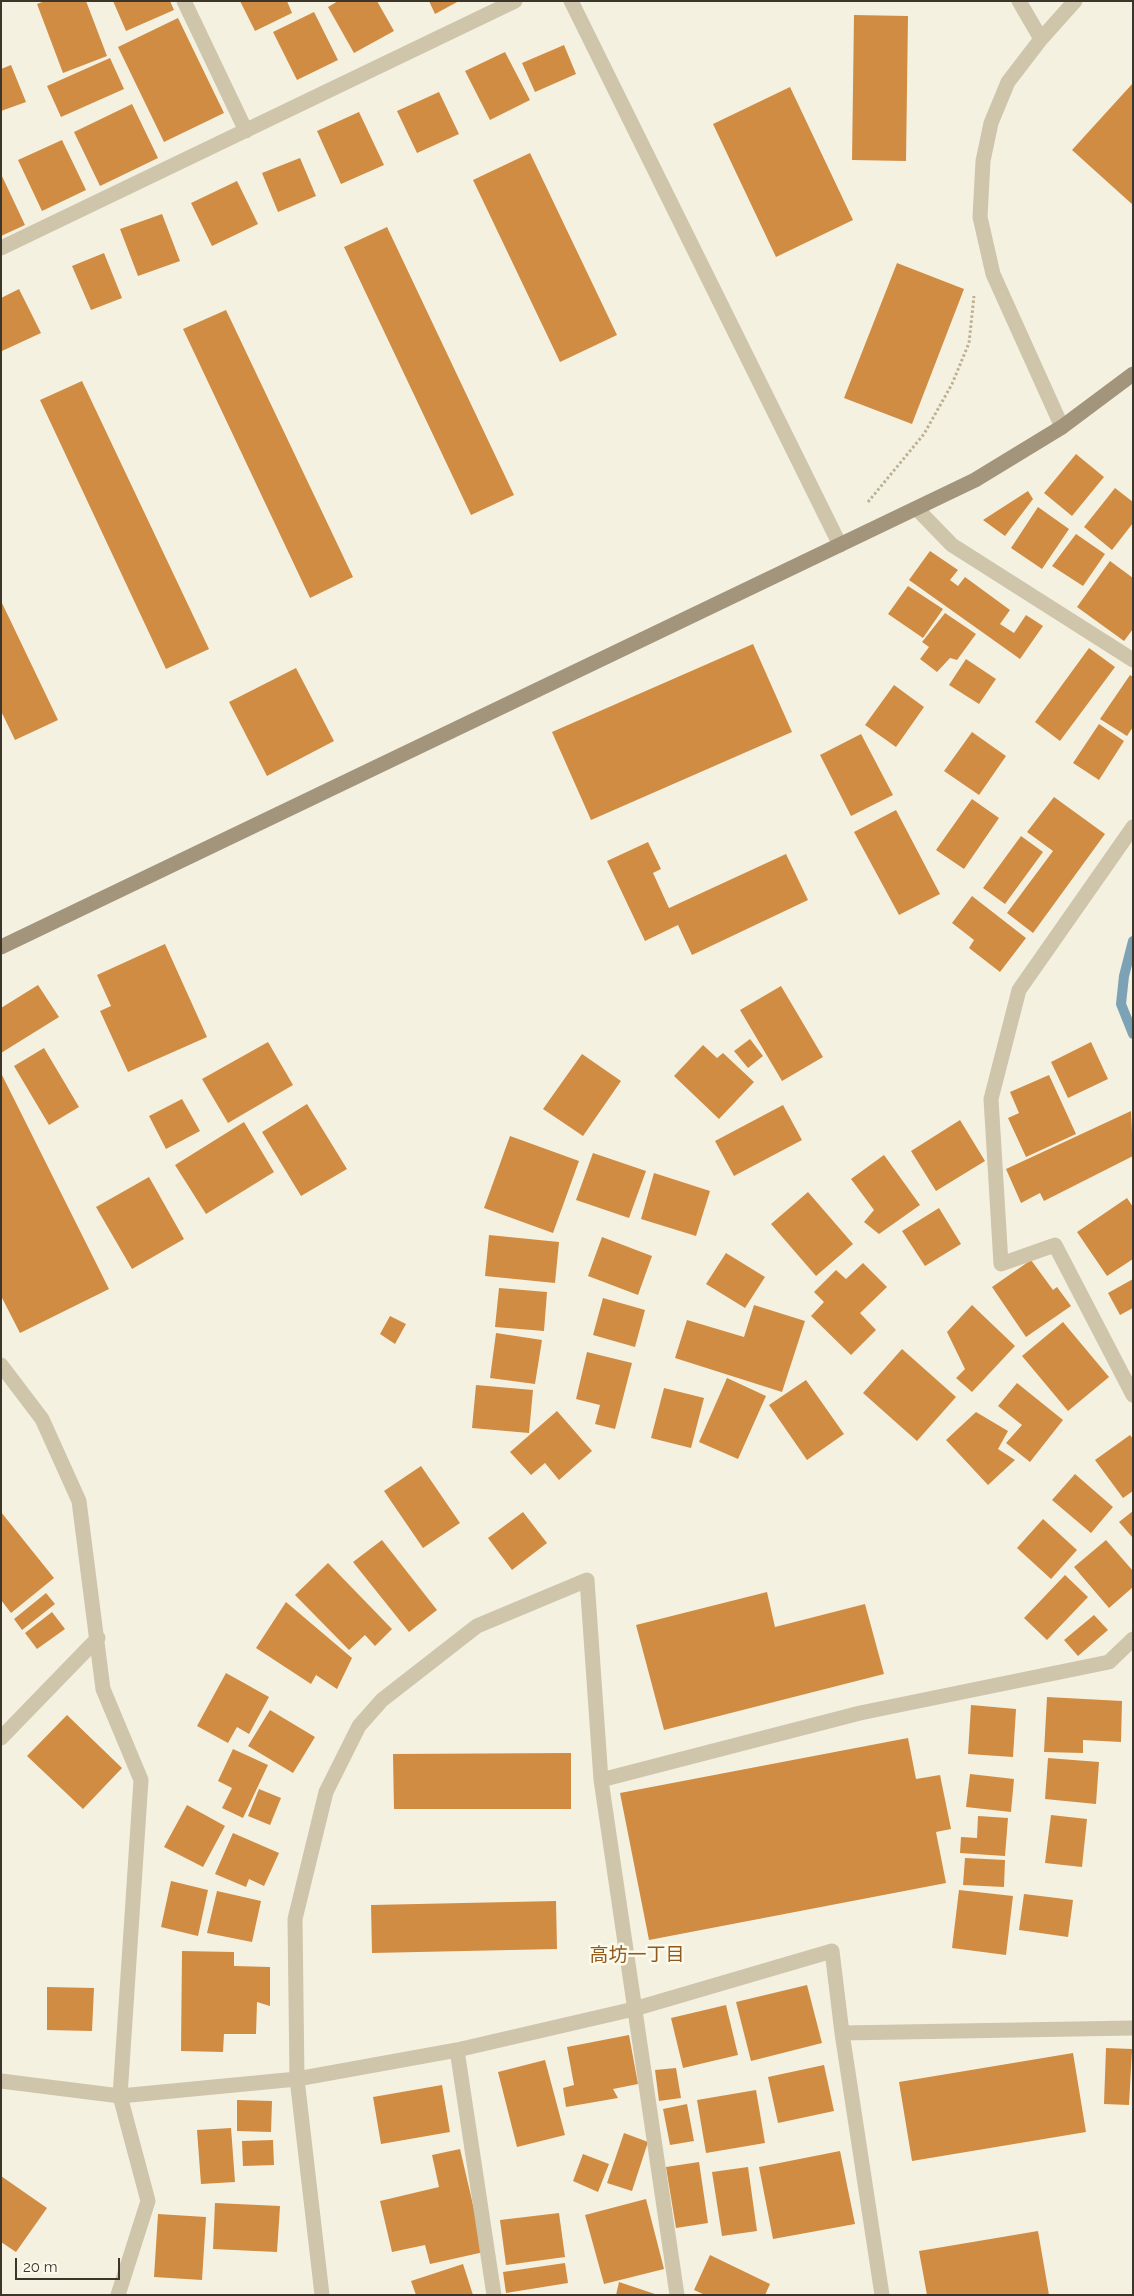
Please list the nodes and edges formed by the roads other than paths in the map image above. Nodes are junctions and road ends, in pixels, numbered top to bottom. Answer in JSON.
{"nodes":[{"id":1,"x":184,"y":1,"type":"edge"},
{"id":2,"x":515,"y":1,"type":"edge"},
{"id":3,"x":571,"y":1,"type":"edge"},
{"id":4,"x":1019,"y":1,"type":"edge"},
{"id":5,"x":1076,"y":1,"type":"edge"},
{"id":6,"x":1041,"y":39,"type":"junction"},
{"id":7,"x":246,"y":131,"type":"junction"},
{"id":8,"x":1,"y":248,"type":"edge"},
{"id":9,"x":1133,"y":374,"type":"edge"},
{"id":10,"x":1062,"y":427,"type":"junction"},
{"id":11,"x":917,"y":509,"type":"junction"},
{"id":12,"x":840,"y":545,"type":"junction"},
{"id":13,"x":1133,"y":660,"type":"edge"},
{"id":14,"x":1133,"y":827,"type":"edge"},
{"id":15,"x":1,"y":947,"type":"edge"},
{"id":16,"x":1,"y":1365,"type":"edge"},
{"id":17,"x":1133,"y":1395,"type":"edge"},
{"id":18,"x":98,"y":1638,"type":"junction"},
{"id":19,"x":1133,"y":1639,"type":"edge"},
{"id":20,"x":1,"y":1738,"type":"edge"},
{"id":21,"x":601,"y":1780,"type":"junction"},
{"id":22,"x":634,"y":2009,"type":"junction"},
{"id":23,"x":1133,"y":2028,"type":"edge"},
{"id":24,"x":842,"y":2033,"type":"junction"},
{"id":25,"x":457,"y":2050,"type":"junction"},
{"id":26,"x":297,"y":2079,"type":"junction"},
{"id":27,"x":1,"y":2081,"type":"edge"},
{"id":28,"x":120,"y":2096,"type":"junction"},
{"id":29,"x":118,"y":2295,"type":"edge"},
{"id":30,"x":322,"y":2295,"type":"edge"},
{"id":31,"x":494,"y":2295,"type":"edge"},
{"id":32,"x":677,"y":2295,"type":"edge"},
{"id":33,"x":882,"y":2295,"type":"edge"}],
"edges":[{"from":1,"to":7,"type":"street"},
{"from":2,"to":7,"type":"street"},
{"from":3,"to":12,"type":"street"},
{"from":4,"to":6,"type":"street"},
{"from":5,"to":6,"type":"street"},
{"from":6,"to":10,"type":"street"},
{"from":7,"to":8,"type":"street"},
{"from":9,"to":10,"type":"street"},
{"from":10,"to":11,"type":"street"},
{"from":11,"to":12,"type":"street"},
{"from":11,"to":13,"type":"street"},
{"from":12,"to":15,"type":"street"},
{"from":14,"to":17,"type":"street"},
{"from":16,"to":18,"type":"street"},
{"from":18,"to":20,"type":"street"},
{"from":18,"to":28,"type":"street"},
{"from":19,"to":21,"type":"street"},
{"from":21,"to":22,"type":"street"},
{"from":21,"to":26,"type":"street"},
{"from":22,"to":24,"type":"street"},
{"from":22,"to":25,"type":"street"},
{"from":22,"to":32,"type":"street"},
{"from":23,"to":24,"type":"street"},
{"from":24,"to":33,"type":"street"},
{"from":25,"to":26,"type":"street"},
{"from":25,"to":31,"type":"street"},
{"from":26,"to":28,"type":"street"},
{"from":26,"to":30,"type":"street"},
{"from":27,"to":28,"type":"street"},
{"from":28,"to":29,"type":"street"}]}
